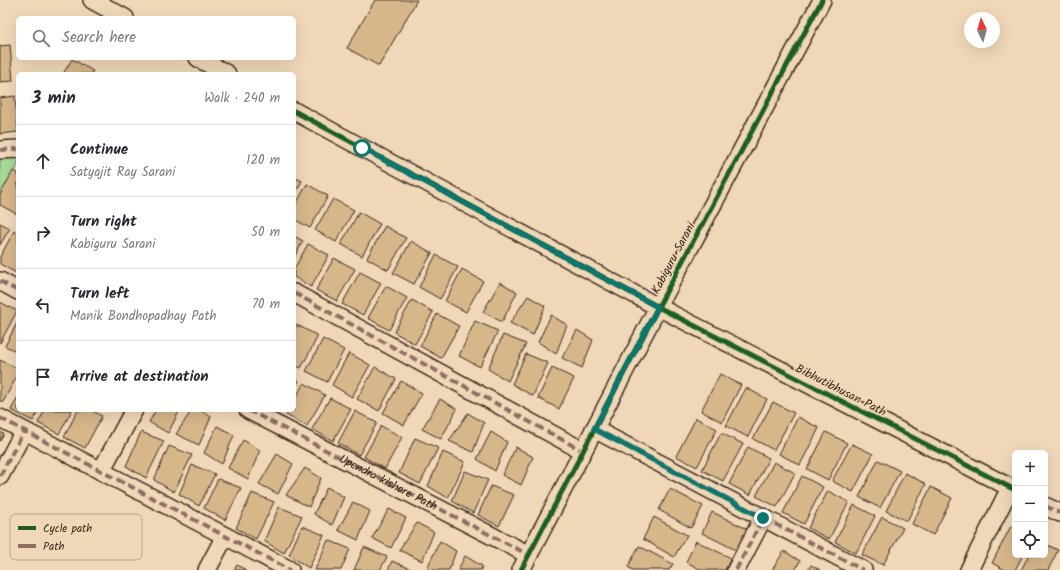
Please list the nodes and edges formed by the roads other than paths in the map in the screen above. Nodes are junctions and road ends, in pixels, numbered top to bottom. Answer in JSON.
{"nodes":[{"id":1,"x":92,"y":0,"type":"edge"},
{"id":2,"x":822,"y":0,"type":"edge"},
{"id":3,"x":121,"y":16,"type":"edge"},
{"id":4,"x":202,"y":60,"type":"edge"},
{"id":5,"x":223,"y":72,"type":"edge"},
{"id":6,"x":296,"y":113,"type":"edge"},
{"id":7,"x":16,"y":149,"type":"edge"},
{"id":8,"x":0,"y":150,"type":"edge"},
{"id":9,"x":0,"y":281,"type":"edge"},
{"id":10,"x":16,"y":290,"type":"edge"},
{"id":11,"x":296,"y":294,"type":"edge"},
{"id":12,"x":658,"y":307,"type":"junction"},
{"id":13,"x":133,"y":412,"type":"edge"},
{"id":14,"x":252,"y":412,"type":"edge"},
{"id":15,"x":0,"y":418,"type":"edge"},
{"id":16,"x":594,"y":429,"type":"junction"},
{"id":17,"x":24,"y":431,"type":"junction"},
{"id":18,"x":583,"y":451,"type":"junction"},
{"id":19,"x":101,"y":471,"type":"junction"},
{"id":20,"x":0,"y":476,"type":"edge"},
{"id":21,"x":1012,"y":489,"type":"edge"},
{"id":22,"x":1048,"y":507,"type":"edge"},
{"id":23,"x":1060,"y":513,"type":"edge"},
{"id":24,"x":763,"y":518,"type":"junction"},
{"id":25,"x":225,"y":536,"type":"junction"},
{"id":26,"x":525,"y":563,"type":"edge"},
{"id":27,"x":207,"y":570,"type":"edge"},
{"id":28,"x":290,"y":570,"type":"edge"},
{"id":29,"x":736,"y":570,"type":"edge"},
{"id":30,"x":863,"y":570,"type":"edge"},
{"id":31,"x":969,"y":570,"type":"edge"}],
"edges":[{"from":1,"to":3,"type":"street"},
{"from":2,"to":12,"type":"street","name":"Kabiguru Sarani"},
{"from":4,"to":5,"type":"street"},
{"from":6,"to":12,"type":"street","name":"Bibhutibhusan Path"},
{"from":7,"to":8,"type":"street"},
{"from":9,"to":10,"type":"street"},
{"from":11,"to":18,"type":"street"},
{"from":12,"to":16,"type":"street","name":"Kabiguru Sarani"},
{"from":12,"to":21,"type":"street","name":"Bibhutibhusan Path"},
{"from":13,"to":19,"type":"street"},
{"from":14,"to":26,"type":"street","name":"Upendra kishore Path"},
{"from":15,"to":17,"type":"street"},
{"from":16,"to":18,"type":"street","name":"Kabiguru Sarani"},
{"from":16,"to":24,"type":"street"},
{"from":17,"to":19,"type":"street"},
{"from":17,"to":20,"type":"street"},
{"from":18,"to":26,"type":"street","name":"Kabiguru Sarani"},
{"from":19,"to":25,"type":"street"},
{"from":21,"to":31,"type":"street"},
{"from":22,"to":23,"type":"street"},
{"from":24,"to":29,"type":"street"},
{"from":24,"to":30,"type":"street"},
{"from":25,"to":27,"type":"street"},
{"from":25,"to":28,"type":"street"}]}
